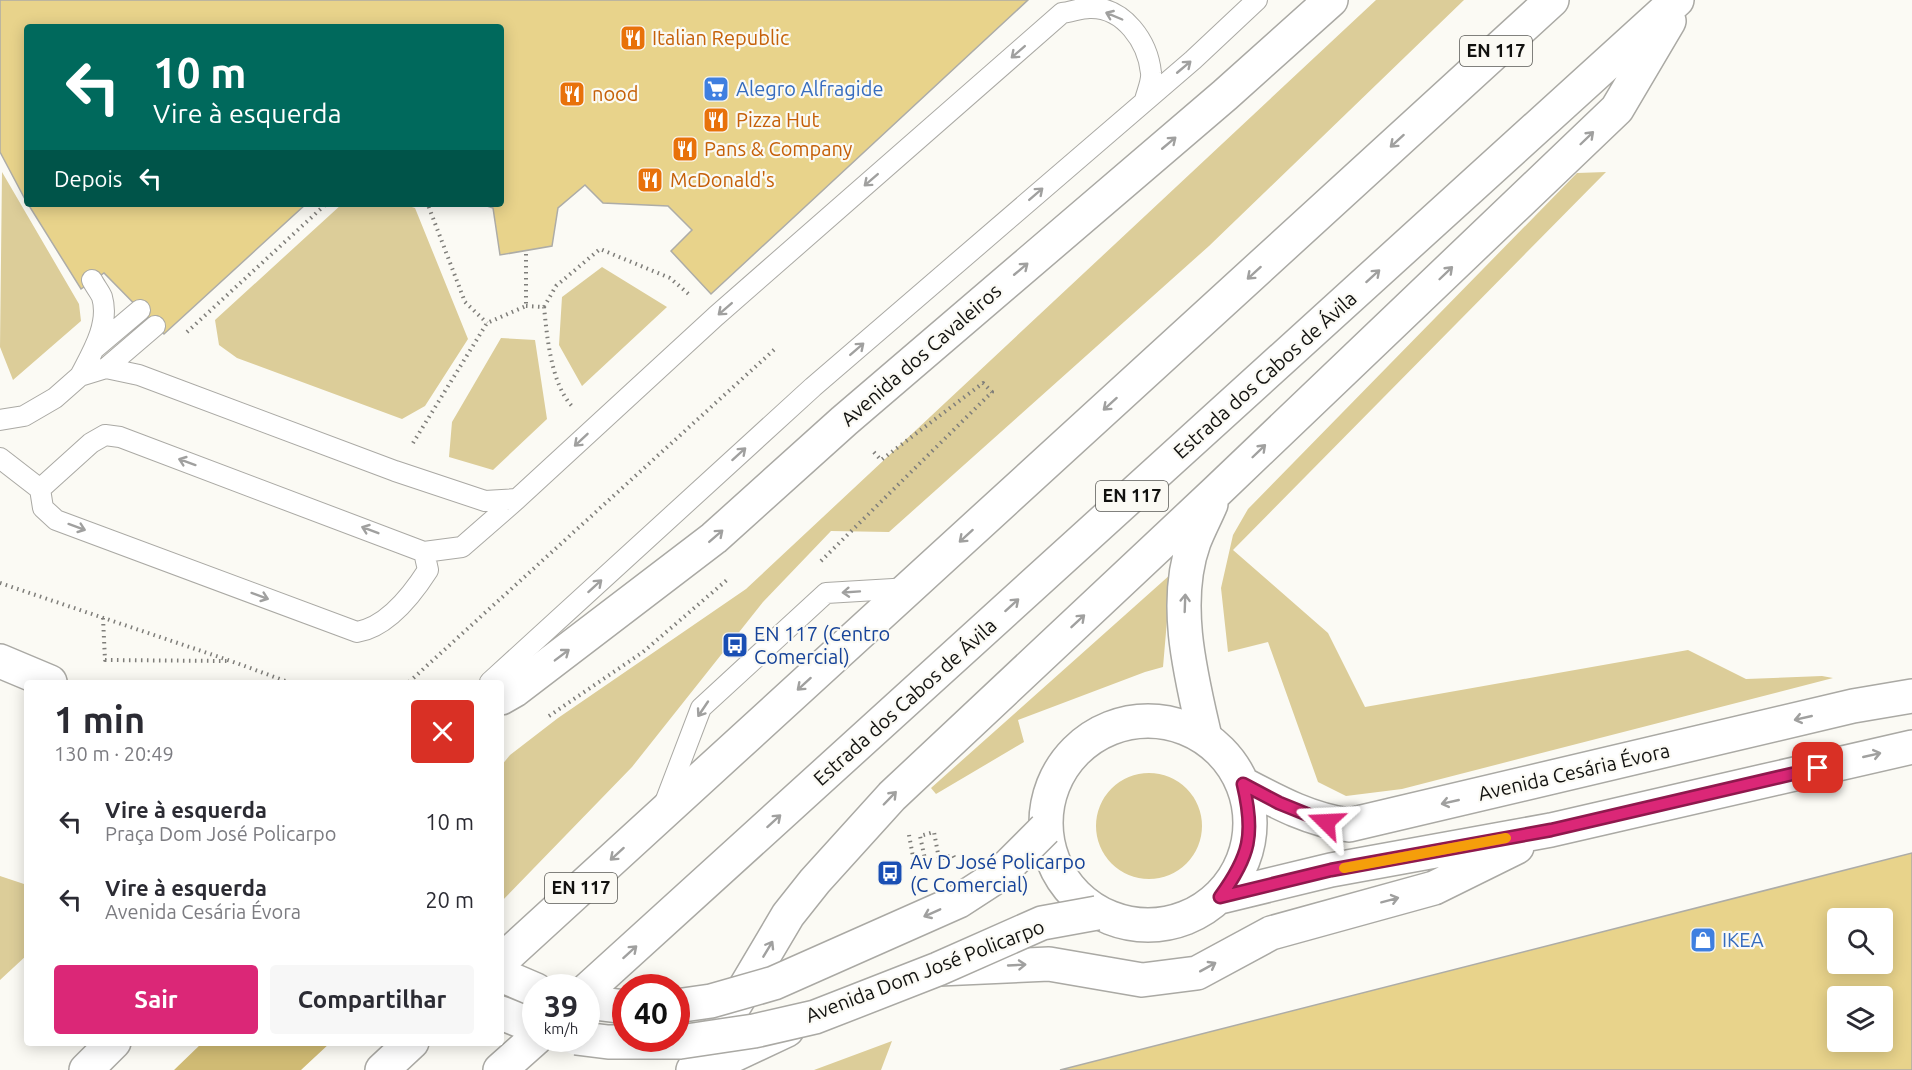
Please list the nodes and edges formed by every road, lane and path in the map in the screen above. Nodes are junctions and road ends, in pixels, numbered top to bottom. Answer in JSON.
{"nodes":[{"id":1,"x":1257,"y":0,"type":"edge"},
{"id":2,"x":1331,"y":0,"type":"edge"},
{"id":3,"x":1552,"y":0,"type":"edge"},
{"id":4,"x":1679,"y":0,"type":"edge"},
{"id":5,"x":1145,"y":100,"type":"junction"},
{"id":6,"x":323,"y":207,"type":"edge"},
{"id":7,"x":429,"y":207,"type":"edge"},
{"id":8,"x":526,"y":251,"type":"dead end"},
{"id":9,"x":92,"y":280,"type":"dead end"},
{"id":10,"x":526,"y":306,"type":"junction"},
{"id":11,"x":544,"y":307,"type":"junction"},
{"id":12,"x":140,"y":310,"type":"dead end"},
{"id":13,"x":716,"y":316,"type":"junction"},
{"id":14,"x":487,"y":323,"type":"junction"},
{"id":15,"x":155,"y":326,"type":"dead end"},
{"id":16,"x":183,"y":336,"type":"dead end"},
{"id":17,"x":95,"y":348,"type":"junction"},
{"id":18,"x":776,"y":348,"type":"dead end"},
{"id":19,"x":106,"y":368,"type":"junction"},
{"id":20,"x":80,"y":376,"type":"junction"},
{"id":21,"x":0,"y":420,"type":"edge"},
{"id":22,"x":594,"y":428,"type":"junction"},
{"id":23,"x":871,"y":449,"type":"dead end"},
{"id":24,"x":0,"y":458,"type":"edge"},
{"id":25,"x":395,"y":471,"type":"junction"},
{"id":26,"x":40,"y":489,"type":"junction"},
{"id":27,"x":1217,"y":491,"type":"junction"},
{"id":28,"x":517,"y":499,"type":"junction"},
{"id":29,"x":424,"y":552,"type":"junction"},
{"id":30,"x":818,"y":564,"type":"dead end"},
{"id":31,"x":0,"y":583,"type":"edge"},
{"id":32,"x":910,"y":588,"type":"junction"},
{"id":33,"x":104,"y":618,"type":"junction"},
{"id":34,"x":0,"y":661,"type":"edge"},
{"id":35,"x":231,"y":661,"type":"junction"},
{"id":36,"x":45,"y":680,"type":"edge"},
{"id":37,"x":283,"y":680,"type":"edge"},
{"id":38,"x":411,"y":680,"type":"edge"},
{"id":39,"x":504,"y":693,"type":"edge"},
{"id":40,"x":504,"y":694,"type":"edge"},
{"id":41,"x":1907,"y":697,"type":"edge"},
{"id":42,"x":1205,"y":737,"type":"junction"},
{"id":43,"x":1909,"y":747,"type":"edge"},
{"id":44,"x":1243,"y":784,"type":"junction"},
{"id":45,"x":661,"y":815,"type":"junction"},
{"id":46,"x":1045,"y":829,"type":"junction"},
{"id":47,"x":1551,"y":830,"type":"junction"},
{"id":48,"x":909,"y":835,"type":"dead end"},
{"id":49,"x":958,"y":864,"type":"dead end"},
{"id":50,"x":1220,"y":897,"type":"junction"},
{"id":51,"x":1096,"y":913,"type":"junction"},
{"id":52,"x":938,"y":969,"type":"junction"},
{"id":53,"x":510,"y":975,"type":"edge"},
{"id":54,"x":600,"y":979,"type":"edge"},
{"id":55,"x":690,"y":1004,"type":"edge"},
{"id":56,"x":504,"y":1014,"type":"edge"},
{"id":57,"x":815,"y":1017,"type":"junction"},
{"id":58,"x":522,"y":1021,"type":"edge"},
{"id":59,"x":600,"y":1041,"type":"edge"},
{"id":60,"x":110,"y":1046,"type":"edge"},
{"id":61,"x":408,"y":1046,"type":"edge"},
{"id":62,"x":522,"y":1050,"type":"edge"},
{"id":63,"x":86,"y":1070,"type":"edge"},
{"id":64,"x":382,"y":1070,"type":"edge"},
{"id":65,"x":500,"y":1070,"type":"edge"},
{"id":66,"x":693,"y":1070,"type":"edge"},
{"id":67,"x":702,"y":1070,"type":"edge"}],
"edges":[{"from":5,"to":1,"type":"lane","one_way":true},
{"from":40,"to":2,"type":"main road","name":"Avenida dos Cavaleiros","one_way":true},
{"from":3,"to":32,"type":"main road","number":"EN 117","one_way":true},
{"from":27,"to":4,"type":"main road","one_way":true},
{"from":54,"to":4,"type":"main road","name":"Estrada dos Cabos de Ávila","number":"EN 117","one_way":true},
{"from":5,"to":13,"type":"lane","one_way":true},
{"from":39,"to":5,"type":"lane","one_way":true},
{"from":6,"to":16,"type":"path"},
{"from":7,"to":14,"type":"path"},
{"from":8,"to":10,"type":"path"},
{"from":9,"to":17,"type":"lane"},
{"from":10,"to":11,"type":"path"},
{"from":10,"to":14,"type":"path"},
{"from":11,"to":13,"type":"path"},
{"from":11,"to":22,"type":"path"},
{"from":12,"to":17,"type":"lane"},
{"from":13,"to":22,"type":"lane"},
{"from":14,"to":25,"type":"path"},
{"from":15,"to":19,"type":"lane"},
{"from":17,"to":20,"type":"lane"},
{"from":18,"to":38,"type":"path"},
{"from":19,"to":20,"type":"lane"},
{"from":19,"to":25,"type":"lane"},
{"from":20,"to":21,"type":"lane"},
{"from":22,"to":28,"type":"lane","one_way":true},
{"from":23,"to":30,"type":"path"},
{"from":24,"to":26,"type":"lane"},
{"from":25,"to":28,"type":"lane"},
{"from":29,"to":26,"type":"lane","one_way":true},
{"from":26,"to":29,"type":"lane","one_way":true},
{"from":42,"to":27,"type":"main road","one_way":true},
{"from":66,"to":27,"type":"main road","one_way":true},
{"from":28,"to":29,"type":"lane"},
{"from":31,"to":33,"type":"path"},
{"from":32,"to":45,"type":"main road","number":"EN 117","one_way":true},
{"from":32,"to":45,"type":"lane","one_way":true},
{"from":33,"to":35,"type":"path"},
{"from":33,"to":35,"type":"path"},
{"from":34,"to":36,"type":"main road"},
{"from":35,"to":37,"type":"path"},
{"from":41,"to":44,"type":"main road","name":"Avenida Cesária Évora","one_way":true},
{"from":42,"to":44,"type":"main road"},
{"from":42,"to":46,"type":"main road"},
{"from":47,"to":43,"type":"main road","one_way":true},
{"from":44,"to":50,"type":"main road"},
{"from":45,"to":53,"type":"main road","number":"EN 117","one_way":true},
{"from":46,"to":51,"type":"main road"},
{"from":46,"to":55,"type":"main road","one_way":true,"bridge":true},
{"from":47,"to":50,"type":"main road"},
{"from":52,"to":47,"type":"main road","one_way":true},
{"from":48,"to":49,"type":"path"},
{"from":50,"to":51,"type":"main road"},
{"from":51,"to":52,"type":"main road","name":"Avenida Dom José Policarpo","bridge":true},
{"from":52,"to":57,"type":"main road","name":"Avenida Dom José Policarpo","bridge":true},
{"from":56,"to":58,"type":"main road"},
{"from":57,"to":59,"type":"main road","name":"Avenida Dom José Policarpo","bridge":true},
{"from":57,"to":67,"type":"main road","bridge":true},
{"from":60,"to":63,"type":"main road"},
{"from":61,"to":64,"type":"main road"},
{"from":62,"to":65,"type":"main road"}]}
